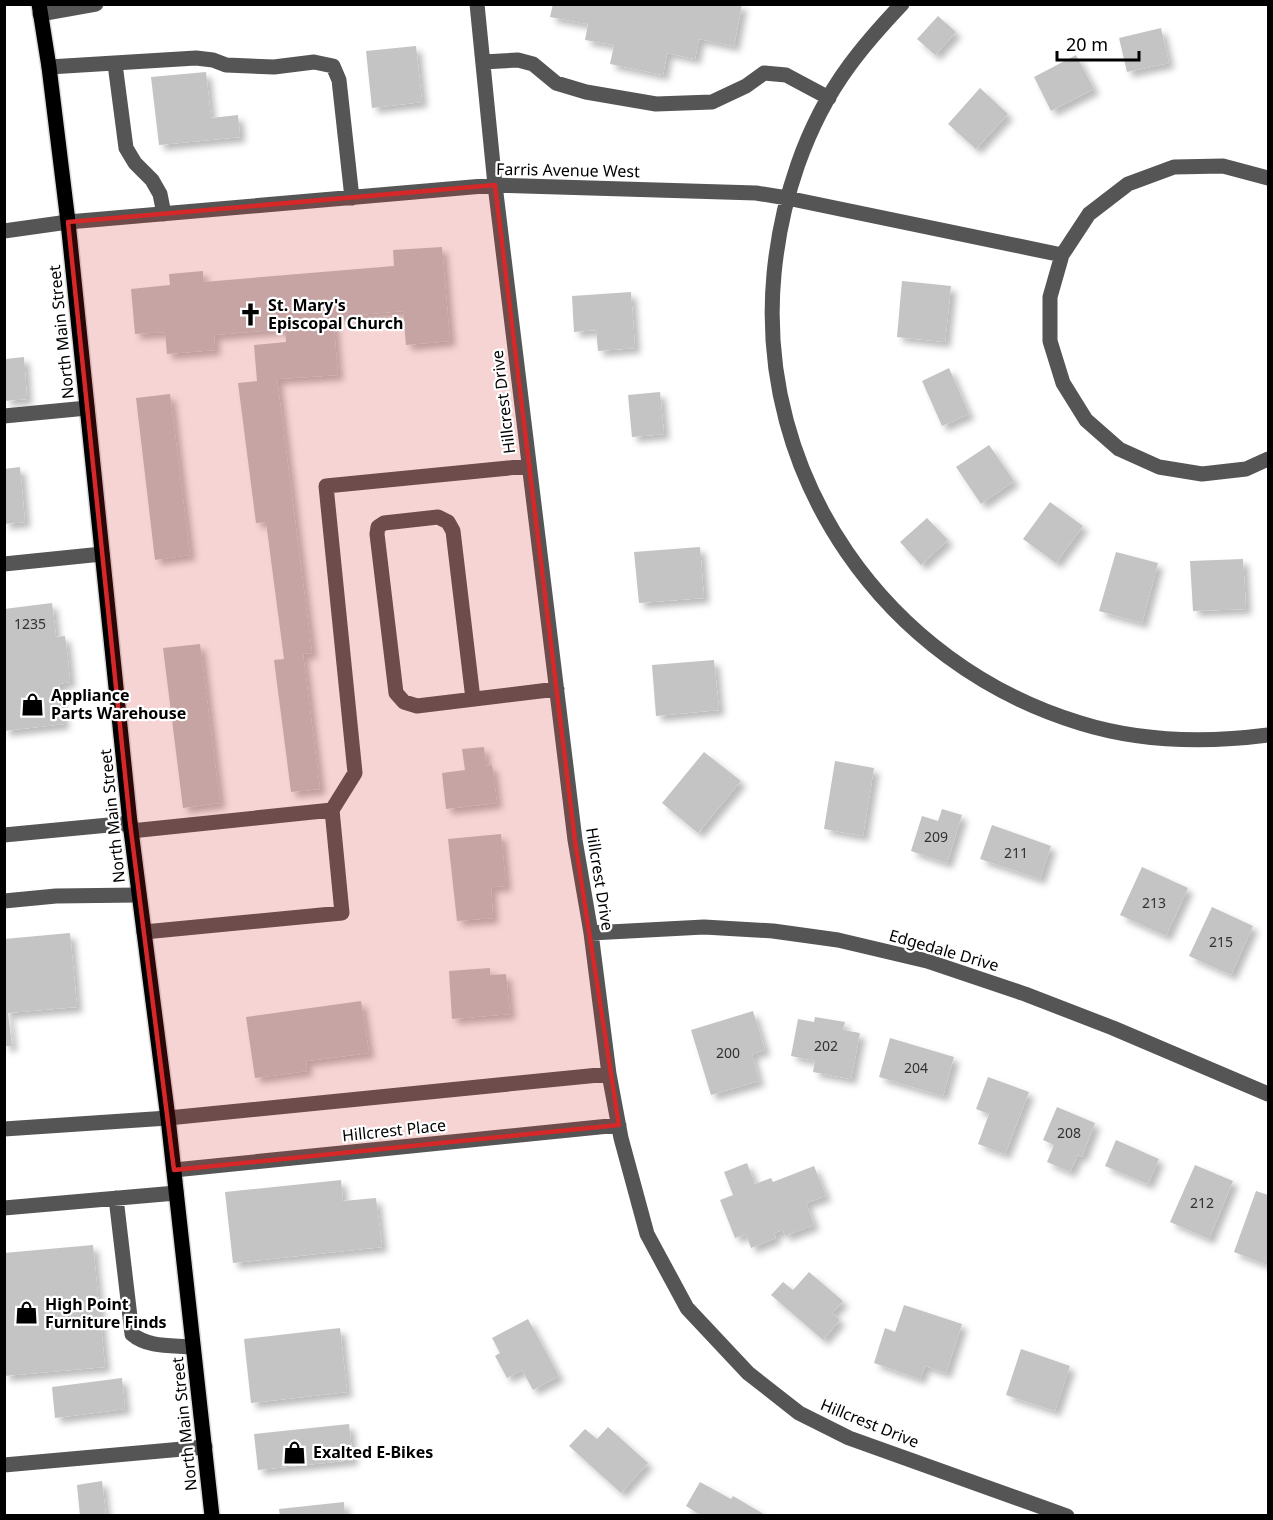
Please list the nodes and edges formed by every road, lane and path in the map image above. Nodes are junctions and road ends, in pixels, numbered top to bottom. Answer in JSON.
{"nodes":[{"id":1,"x":96,"y":4,"type":"edge"},
{"id":2,"x":477,"y":4,"type":"edge"},
{"id":3,"x":902,"y":4,"type":"edge"},
{"id":4,"x":40,"y":9,"type":"edge"},
{"id":5,"x":483,"y":62,"type":"junction"},
{"id":6,"x":115,"y":64,"type":"junction"},
{"id":7,"x":49,"y":67,"type":"junction"},
{"id":8,"x":829,"y":98,"type":"junction"},
{"id":9,"x":1269,"y":178,"type":"edge"},
{"id":10,"x":495,"y":185,"type":"junction"},
{"id":11,"x":352,"y":198,"type":"junction"},
{"id":12,"x":787,"y":198,"type":"junction"},
{"id":13,"x":164,"y":214,"type":"junction"},
{"id":14,"x":68,"y":222,"type":"junction"},
{"id":15,"x":4,"y":231,"type":"edge"},
{"id":16,"x":1062,"y":255,"type":"junction"},
{"id":17,"x":87,"y":408,"type":"junction"},
{"id":18,"x":4,"y":416,"type":"edge"},
{"id":19,"x":1269,"y":459,"type":"edge"},
{"id":20,"x":529,"y":466,"type":"junction"},
{"id":21,"x":102,"y":554,"type":"junction"},
{"id":22,"x":4,"y":564,"type":"edge"},
{"id":23,"x":556,"y":689,"type":"junction"},
{"id":24,"x":473,"y":699,"type":"junction"},
{"id":25,"x":1269,"y":735,"type":"edge"},
{"id":26,"x":332,"y":810,"type":"junction"},
{"id":27,"x":130,"y":827,"type":"junction"},
{"id":28,"x":4,"y":836,"type":"edge"},
{"id":29,"x":139,"y":895,"type":"junction"},
{"id":30,"x":4,"y":901,"type":"edge"},
{"id":31,"x":144,"y":932,"type":"junction"},
{"id":32,"x":591,"y":933,"type":"junction"},
{"id":33,"x":609,"y":1074,"type":"junction"},
{"id":34,"x":1269,"y":1094,"type":"edge"},
{"id":35,"x":168,"y":1118,"type":"junction"},
{"id":36,"x":619,"y":1125,"type":"junction"},
{"id":37,"x":4,"y":1129,"type":"edge"},
{"id":38,"x":174,"y":1170,"type":"junction"},
{"id":39,"x":176,"y":1193,"type":"junction"},
{"id":40,"x":116,"y":1198,"type":"junction"},
{"id":41,"x":4,"y":1208,"type":"edge"},
{"id":42,"x":193,"y":1347,"type":"junction"},
{"id":43,"x":204,"y":1447,"type":"junction"},
{"id":44,"x":4,"y":1465,"type":"edge"},
{"id":45,"x":212,"y":1515,"type":"edge"},
{"id":46,"x":1067,"y":1515,"type":"edge"}],
"edges":[{"from":1,"to":4,"type":"street"},
{"from":2,"to":5,"type":"street","name":"Hillcrest Drive"},
{"from":3,"to":8,"type":"street"},
{"from":4,"to":7,"type":"main road","name":"North Main Street"},
{"from":5,"to":8,"type":"street"},
{"from":5,"to":10,"type":"street","name":"Hillcrest Drive"},
{"from":6,"to":7,"type":"street"},
{"from":6,"to":11,"type":"street"},
{"from":6,"to":13,"type":"street"},
{"from":7,"to":14,"type":"main road","name":"North Main Street"},
{"from":8,"to":12,"type":"street"},
{"from":9,"to":16,"type":"street"},
{"from":10,"to":11,"type":"street","name":"Farris Avenue West"},
{"from":10,"to":12,"type":"street","name":"Farris Avenue West"},
{"from":10,"to":20,"type":"street","name":"Hillcrest Drive"},
{"from":11,"to":13,"type":"street","name":"Farris Avenue West"},
{"from":12,"to":16,"type":"street","name":"Farris Avenue West"},
{"from":12,"to":25,"type":"street"},
{"from":13,"to":14,"type":"street","name":"Farris Avenue West"},
{"from":14,"to":15,"type":"street","name":"Farris Avenue West"},
{"from":14,"to":17,"type":"main road","name":"North Main Street"},
{"from":16,"to":19,"type":"street"},
{"from":17,"to":18,"type":"street"},
{"from":17,"to":21,"type":"main road","name":"North Main Street"},
{"from":20,"to":23,"type":"street","name":"Hillcrest Drive"},
{"from":20,"to":26,"type":"street"},
{"from":21,"to":22,"type":"street"},
{"from":21,"to":27,"type":"main road","name":"North Main Street"},
{"from":23,"to":24,"type":"street"},
{"from":23,"to":32,"type":"street","name":"Hillcrest Drive"},
{"from":24,"to":24,"type":"street"},
{"from":26,"to":27,"type":"street"},
{"from":26,"to":31,"type":"street"},
{"from":27,"to":28,"type":"street"},
{"from":27,"to":29,"type":"main road","name":"North Main Street"},
{"from":29,"to":30,"type":"street"},
{"from":29,"to":31,"type":"main road","name":"North Main Street"},
{"from":31,"to":35,"type":"main road","name":"North Main Street"},
{"from":32,"to":33,"type":"street","name":"Hillcrest Drive"},
{"from":32,"to":34,"type":"street","name":"Edgedale Drive"},
{"from":33,"to":35,"type":"street","name":"Hillcrest Place"},
{"from":33,"to":36,"type":"street","name":"Hillcrest Drive"},
{"from":35,"to":37,"type":"street","name":"Hillcrest Place"},
{"from":35,"to":38,"type":"main road","name":"North Main Street"},
{"from":36,"to":38,"type":"street","name":"Hillcrest Place"},
{"from":36,"to":46,"type":"street","name":"Hillcrest Drive"},
{"from":38,"to":39,"type":"main road","name":"North Main Street"},
{"from":39,"to":40,"type":"street"},
{"from":39,"to":42,"type":"main road","name":"North Main Street"},
{"from":40,"to":41,"type":"street"},
{"from":40,"to":42,"type":"street"},
{"from":42,"to":43,"type":"main road","name":"North Main Street"},
{"from":43,"to":44,"type":"street"},
{"from":43,"to":45,"type":"main road","name":"North Main Street"}]}
